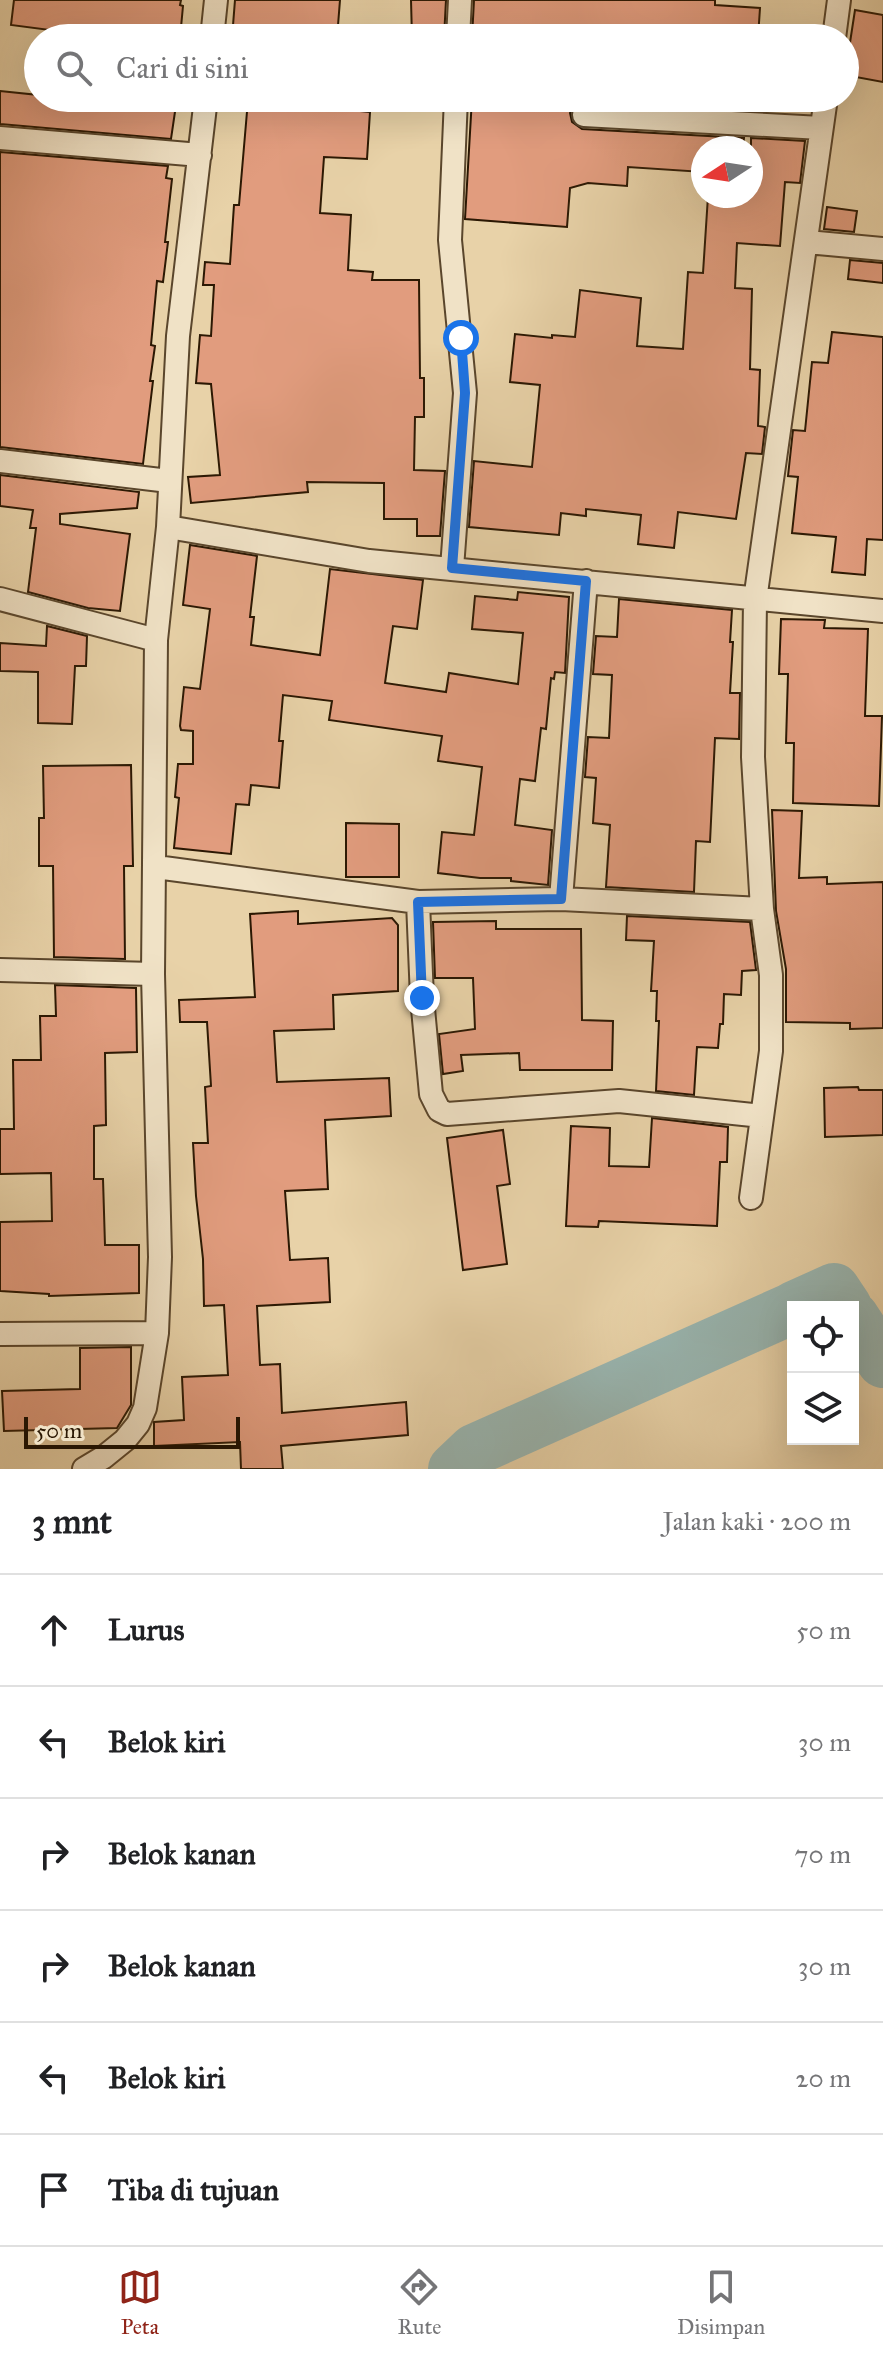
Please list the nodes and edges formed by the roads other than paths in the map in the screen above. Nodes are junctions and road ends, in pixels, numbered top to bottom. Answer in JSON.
{"nodes":[{"id":1,"x":216,"y":0,"type":"edge"},
{"id":2,"x":460,"y":0,"type":"edge"},
{"id":3,"x":839,"y":0,"type":"edge"},
{"id":4,"x":213,"y":24,"type":"edge"},
{"id":5,"x":459,"y":24,"type":"edge"},
{"id":6,"x":836,"y":24,"type":"edge"},
{"id":7,"x":205,"y":112,"type":"edge"},
{"id":8,"x":455,"y":112,"type":"edge"},
{"id":9,"x":824,"y":112,"type":"edge"},
{"id":10,"x":584,"y":115,"type":"dead end"},
{"id":11,"x":821,"y":128,"type":"junction"},
{"id":12,"x":0,"y":138,"type":"edge"},
{"id":13,"x":200,"y":155,"type":"junction"},
{"id":14,"x":807,"y":242,"type":"junction"},
{"id":15,"x":883,"y":249,"type":"edge"},
{"id":16,"x":0,"y":461,"type":"edge"},
{"id":17,"x":169,"y":481,"type":"junction"},
{"id":18,"x":168,"y":527,"type":"junction"},
{"id":19,"x":452,"y":568,"type":"junction"},
{"id":20,"x":586,"y":581,"type":"junction"},
{"id":21,"x":0,"y":599,"type":"edge"},
{"id":22,"x":755,"y":600,"type":"junction"},
{"id":23,"x":883,"y":611,"type":"edge"},
{"id":24,"x":156,"y":640,"type":"junction"},
{"id":25,"x":156,"y":867,"type":"junction"},
{"id":26,"x":561,"y":899,"type":"junction"},
{"id":27,"x":418,"y":902,"type":"junction"},
{"id":28,"x":762,"y":909,"type":"junction"},
{"id":29,"x":0,"y":970,"type":"edge"},
{"id":30,"x":153,"y":974,"type":"junction"},
{"id":31,"x":762,"y":1116,"type":"junction"},
{"id":32,"x":751,"y":1198,"type":"dead end"},
{"id":33,"x":157,"y":1333,"type":"junction"},
{"id":34,"x":0,"y":1334,"type":"edge"},
{"id":35,"x":84,"y":1469,"type":"edge"}],
"edges":[{"from":1,"to":4,"type":"street"},
{"from":2,"to":5,"type":"street"},
{"from":3,"to":6,"type":"street"},
{"from":7,"to":13,"type":"street"},
{"from":8,"to":19,"type":"street"},
{"from":9,"to":11,"type":"street"},
{"from":10,"to":11,"type":"street"},
{"from":11,"to":14,"type":"street"},
{"from":12,"to":13,"type":"street"},
{"from":13,"to":17,"type":"street"},
{"from":14,"to":15,"type":"street"},
{"from":14,"to":22,"type":"street"},
{"from":16,"to":17,"type":"street"},
{"from":17,"to":18,"type":"street"},
{"from":18,"to":19,"type":"street"},
{"from":18,"to":24,"type":"street"},
{"from":19,"to":20,"type":"street"},
{"from":20,"to":22,"type":"street"},
{"from":20,"to":26,"type":"street"},
{"from":21,"to":24,"type":"street"},
{"from":22,"to":23,"type":"street"},
{"from":22,"to":28,"type":"street"},
{"from":24,"to":25,"type":"street"},
{"from":25,"to":27,"type":"street"},
{"from":25,"to":30,"type":"street"},
{"from":26,"to":27,"type":"street"},
{"from":26,"to":28,"type":"street"},
{"from":27,"to":31,"type":"street"},
{"from":28,"to":31,"type":"street"},
{"from":29,"to":30,"type":"street"},
{"from":30,"to":33,"type":"street"},
{"from":31,"to":32,"type":"street"},
{"from":33,"to":34,"type":"street"},
{"from":33,"to":35,"type":"street"}]}
